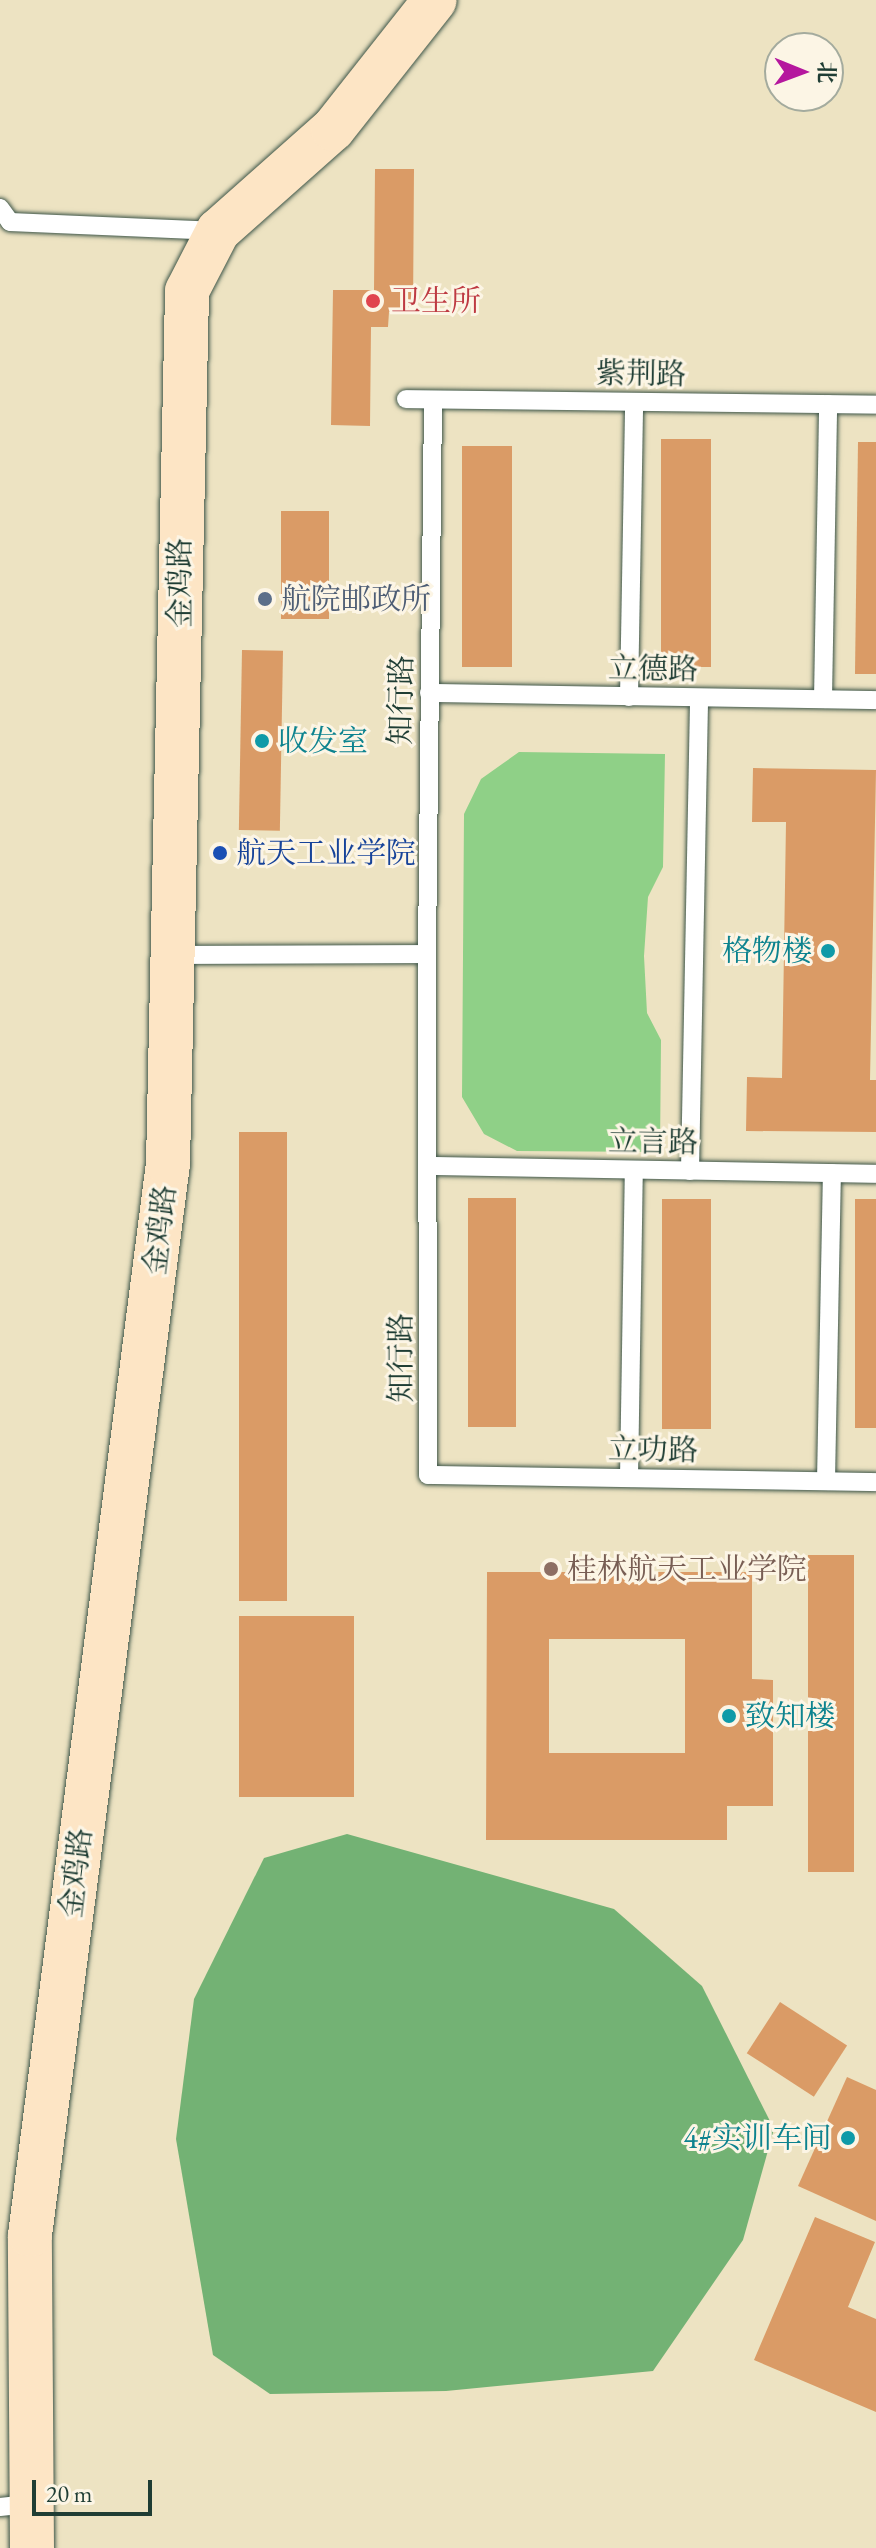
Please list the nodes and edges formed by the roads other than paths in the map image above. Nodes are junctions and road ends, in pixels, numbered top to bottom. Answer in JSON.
{"nodes":[{"id":1,"x":435,"y":0,"type":"edge"},
{"id":2,"x":3,"y":218,"type":"edge"},
{"id":3,"x":218,"y":231,"type":"junction"},
{"id":4,"x":406,"y":399,"type":"dead end"},
{"id":5,"x":433,"y":400,"type":"junction"},
{"id":6,"x":634,"y":402,"type":"junction"},
{"id":7,"x":828,"y":404,"type":"junction"},
{"id":8,"x":876,"y":405,"type":"edge"},
{"id":9,"x":429,"y":693,"type":"junction"},
{"id":10,"x":629,"y":697,"type":"junction"},
{"id":11,"x":699,"y":698,"type":"junction"},
{"id":12,"x":823,"y":699,"type":"junction"},
{"id":13,"x":876,"y":700,"type":"edge"},
{"id":14,"x":427,"y":954,"type":"junction"},
{"id":15,"x":177,"y":955,"type":"junction"},
{"id":16,"x":430,"y":1166,"type":"junction"},
{"id":17,"x":634,"y":1170,"type":"junction"},
{"id":18,"x":690,"y":1171,"type":"junction"},
{"id":19,"x":832,"y":1173,"type":"junction"},
{"id":20,"x":876,"y":1174,"type":"edge"},
{"id":21,"x":428,"y":1475,"type":"joint"},
{"id":22,"x":629,"y":1478,"type":"junction"},
{"id":23,"x":826,"y":1481,"type":"junction"},
{"id":24,"x":876,"y":1482,"type":"edge"},
{"id":25,"x":15,"y":2506,"type":"edge"},
{"id":26,"x":32,"y":2548,"type":"edge"}],
"edges":[{"from":1,"to":3,"type":"main road","name":"金鸡路"},
{"from":2,"to":3,"type":"lane"},
{"from":3,"to":15,"type":"main road","name":"金鸡路"},
{"from":4,"to":5,"type":"lane","name":"紫荆路"},
{"from":5,"to":6,"type":"lane","name":"紫荆路"},
{"from":5,"to":9,"type":"lane","name":"知行路"},
{"from":6,"to":7,"type":"lane","name":"紫荆路"},
{"from":6,"to":10,"type":"lane"},
{"from":7,"to":8,"type":"lane","name":"紫荆路"},
{"from":7,"to":12,"type":"lane"},
{"from":9,"to":10,"type":"lane","name":"立德路"},
{"from":9,"to":14,"type":"lane","name":"知行路"},
{"from":10,"to":11,"type":"lane","name":"立德路"},
{"from":11,"to":12,"type":"lane","name":"立德路"},
{"from":11,"to":18,"type":"lane"},
{"from":12,"to":13,"type":"lane","name":"立德路"},
{"from":14,"to":15,"type":"lane"},
{"from":14,"to":16,"type":"lane","name":"知行路"},
{"from":15,"to":25,"type":"main road","name":"金鸡路"},
{"from":16,"to":17,"type":"lane","name":"立言路"},
{"from":16,"to":21,"type":"lane","name":"知行路"},
{"from":17,"to":18,"type":"lane","name":"立言路"},
{"from":17,"to":22,"type":"lane"},
{"from":18,"to":19,"type":"lane","name":"立言路"},
{"from":19,"to":20,"type":"lane","name":"立言路"},
{"from":19,"to":23,"type":"lane"},
{"from":21,"to":22,"type":"lane","name":"立功路"},
{"from":22,"to":23,"type":"lane","name":"立功路"},
{"from":23,"to":24,"type":"lane","name":"立功路"},
{"from":25,"to":26,"type":"main road","name":"金鸡路"}]}
